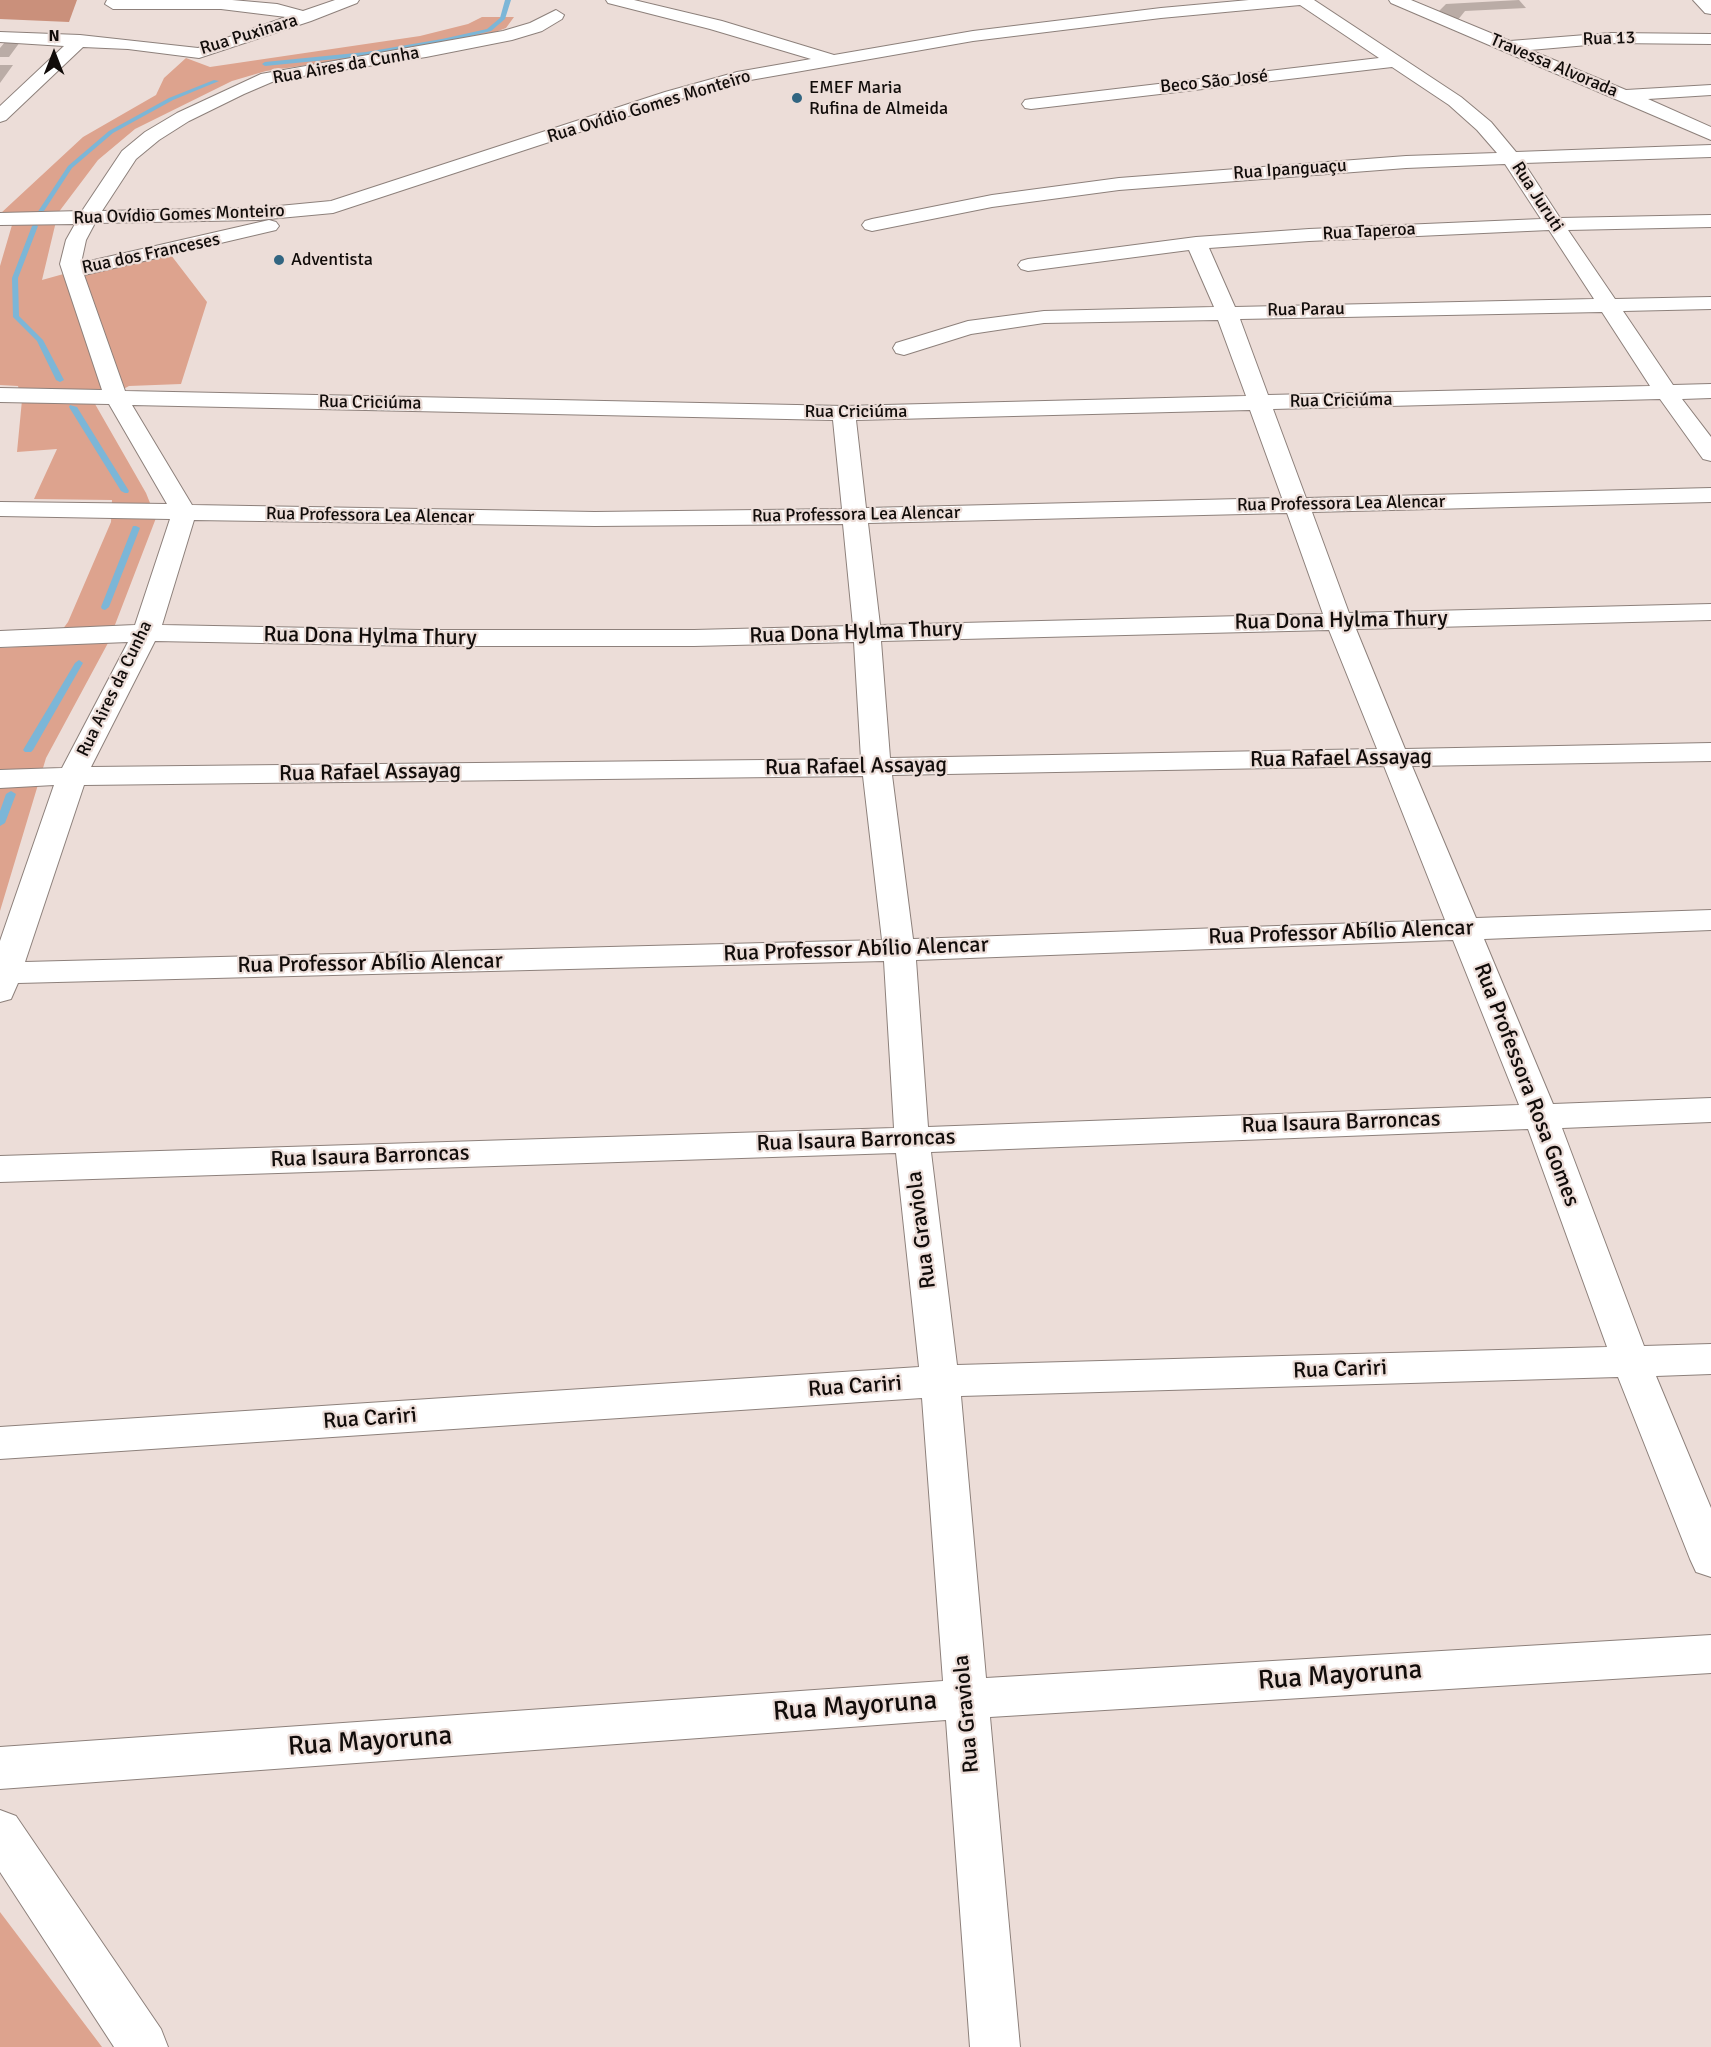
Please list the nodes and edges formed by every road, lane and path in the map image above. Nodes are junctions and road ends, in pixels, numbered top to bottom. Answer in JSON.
{"nodes":[{"id":1,"x":351,"y":0,"type":"edge"},
{"id":2,"x":614,"y":0,"type":"edge"},
{"id":3,"x":1303,"y":0,"type":"edge"},
{"id":4,"x":1397,"y":0,"type":"edge"},
{"id":5,"x":1701,"y":0,"type":"edge"},
{"id":6,"x":172,"y":1,"type":"edge"},
{"id":7,"x":1283,"y":1,"type":"edge"},
{"id":8,"x":113,"y":4,"type":"dead end"},
{"id":9,"x":1711,"y":9,"type":"edge"},
{"id":10,"x":556,"y":15,"type":"dead end"},
{"id":11,"x":305,"y":17,"type":"junction"},
{"id":12,"x":0,"y":37,"type":"edge"},
{"id":13,"x":1711,"y":39,"type":"edge"},
{"id":14,"x":80,"y":40,"type":"junction"},
{"id":15,"x":1508,"y":47,"type":"junction"},
{"id":16,"x":199,"y":53,"type":"junction"},
{"id":17,"x":833,"y":60,"type":"junction"},
{"id":18,"x":1398,"y":61,"type":"junction"},
{"id":19,"x":228,"y":64,"type":"dead end"},
{"id":20,"x":1711,"y":90,"type":"edge"},
{"id":21,"x":1623,"y":95,"type":"junction"},
{"id":22,"x":0,"y":97,"type":"edge"},
{"id":23,"x":19,"y":98,"type":"junction"},
{"id":24,"x":1031,"y":104,"type":"dead end"},
{"id":25,"x":0,"y":116,"type":"edge"},
{"id":26,"x":1711,"y":134,"type":"edge"},
{"id":27,"x":1711,"y":152,"type":"edge"},
{"id":28,"x":1510,"y":157,"type":"junction"},
{"id":29,"x":333,"y":207,"type":"junction"},
{"id":30,"x":88,"y":218,"type":"junction"},
{"id":31,"x":0,"y":219,"type":"edge"},
{"id":32,"x":1711,"y":221,"type":"edge"},
{"id":33,"x":1554,"y":224,"type":"junction"},
{"id":34,"x":872,"y":225,"type":"dead end"},
{"id":35,"x":1196,"y":243,"type":"junction"},
{"id":36,"x":1028,"y":265,"type":"dead end"},
{"id":37,"x":72,"y":271,"type":"junction"},
{"id":38,"x":1711,"y":303,"type":"edge"},
{"id":39,"x":1609,"y":304,"type":"junction"},
{"id":40,"x":1226,"y":311,"type":"junction"},
{"id":41,"x":904,"y":348,"type":"dead end"},
{"id":42,"x":1711,"y":391,"type":"edge"},
{"id":43,"x":1666,"y":392,"type":"junction"},
{"id":44,"x":0,"y":395,"type":"edge"},
{"id":45,"x":116,"y":398,"type":"junction"},
{"id":46,"x":1261,"y":403,"type":"junction"},
{"id":47,"x":844,"y":413,"type":"junction"},
{"id":48,"x":1711,"y":454,"type":"edge"},
{"id":49,"x":1711,"y":495,"type":"edge"},
{"id":50,"x":1295,"y":504,"type":"junction"},
{"id":51,"x":0,"y":508,"type":"edge"},
{"id":52,"x":184,"y":513,"type":"junction"},
{"id":53,"x":856,"y":516,"type":"junction"},
{"id":54,"x":1711,"y":612,"type":"edge"},
{"id":55,"x":1339,"y":621,"type":"junction"},
{"id":56,"x":867,"y":632,"type":"junction"},
{"id":57,"x":146,"y":633,"type":"junction"},
{"id":58,"x":0,"y":639,"type":"edge"},
{"id":59,"x":1711,"y":752,"type":"edge"},
{"id":60,"x":1394,"y":758,"type":"junction"},
{"id":61,"x":876,"y":767,"type":"junction"},
{"id":62,"x":72,"y":776,"type":"junction"},
{"id":63,"x":0,"y":779,"type":"edge"},
{"id":64,"x":1711,"y":920,"type":"edge"},
{"id":65,"x":1465,"y":929,"type":"junction"},
{"id":66,"x":899,"y":950,"type":"junction"},
{"id":67,"x":2,"y":980,"type":"edge"},
{"id":68,"x":1711,"y":1110,"type":"edge"},
{"id":69,"x":1540,"y":1115,"type":"junction"},
{"id":70,"x":912,"y":1140,"type":"junction"},
{"id":71,"x":0,"y":1169,"type":"edge"},
{"id":72,"x":1711,"y":1359,"type":"edge"},
{"id":73,"x":1631,"y":1361,"type":"junction"},
{"id":74,"x":940,"y":1381,"type":"junction"},
{"id":75,"x":0,"y":1443,"type":"edge"},
{"id":76,"x":1711,"y":1559,"type":"edge"},
{"id":77,"x":1711,"y":1654,"type":"edge"},
{"id":78,"x":966,"y":1700,"type":"junction"},
{"id":79,"x":0,"y":1768,"type":"edge"},
{"id":80,"x":0,"y":1832,"type":"edge"},
{"id":81,"x":143,"y":2047,"type":"edge"},
{"id":82,"x":994,"y":2047,"type":"edge"}],
"edges":[{"from":1,"to":11,"type":"street","name":"Rua Puxinara"},
{"from":2,"to":17,"type":"street"},
{"from":3,"to":7,"type":"street","name":"Rua Ovídio Gomes Monteiro"},
{"from":3,"to":18,"type":"street","name":"Rua Juruti"},
{"from":4,"to":15,"type":"street","name":"Travessa Alvorada"},
{"from":5,"to":9,"type":"street"},
{"from":6,"to":8,"type":"street"},
{"from":6,"to":11,"type":"street"},
{"from":7,"to":17,"type":"street","name":"Rua Ovídio Gomes Monteiro"},
{"from":10,"to":30,"type":"street","name":"Rua Aires da Cunha"},
{"from":11,"to":16,"type":"street","name":"Rua Puxinara"},
{"from":12,"to":14,"type":"street","name":"Rua Puxinara"},
{"from":13,"to":15,"type":"street","name":"Rua 13"},
{"from":14,"to":16,"type":"street","name":"Rua Puxinara"},
{"from":14,"to":23,"type":"street"},
{"from":15,"to":21,"type":"street","name":"Travessa Alvorada"},
{"from":16,"to":19,"type":"street"},
{"from":17,"to":29,"type":"street","name":"Rua Ovídio Gomes Monteiro"},
{"from":18,"to":24,"type":"street","name":"Beco São José"},
{"from":18,"to":28,"type":"street","name":"Rua Juruti"},
{"from":20,"to":21,"type":"street"},
{"from":21,"to":26,"type":"street","name":"Travessa Alvorada"},
{"from":22,"to":23,"type":"street"},
{"from":23,"to":25,"type":"street"},
{"from":27,"to":28,"type":"street","name":"Rua Ipanguaçu"},
{"from":28,"to":33,"type":"street","name":"Rua Juruti"},
{"from":28,"to":34,"type":"street","name":"Rua Ipanguaçu"},
{"from":29,"to":30,"type":"street","name":"Rua Ovídio Gomes Monteiro"},
{"from":29,"to":37,"type":"street","name":"Rua dos Franceses"},
{"from":30,"to":31,"type":"street","name":"Rua Ovídio Gomes Monteiro"},
{"from":30,"to":37,"type":"street","name":"Rua Aires da Cunha"},
{"from":32,"to":33,"type":"street","name":"Rua Taperoa"},
{"from":33,"to":35,"type":"street","name":"Rua Taperoa"},
{"from":33,"to":39,"type":"street","name":"Rua Juruti"},
{"from":35,"to":36,"type":"street","name":"Rua Taperoa"},
{"from":35,"to":40,"type":"street","name":"Rua Professora Rosa Gomes"},
{"from":37,"to":45,"type":"street","name":"Rua Aires da Cunha"},
{"from":38,"to":39,"type":"street","name":"Rua Parau"},
{"from":39,"to":40,"type":"street","name":"Rua Parau"},
{"from":39,"to":43,"type":"street","name":"Rua Juruti"},
{"from":40,"to":41,"type":"street","name":"Rua Parau"},
{"from":40,"to":46,"type":"street","name":"Rua Professora Rosa Gomes"},
{"from":42,"to":43,"type":"street","name":"Rua Criciúma"},
{"from":43,"to":46,"type":"street","name":"Rua Criciúma"},
{"from":43,"to":48,"type":"street","name":"Rua Juruti"},
{"from":44,"to":45,"type":"street","name":"Rua Criciúma"},
{"from":45,"to":47,"type":"street","name":"Rua Criciúma"},
{"from":45,"to":52,"type":"street","name":"Rua Aires da Cunha"},
{"from":46,"to":47,"type":"street","name":"Rua Criciúma"},
{"from":46,"to":50,"type":"street","name":"Rua Professora Rosa Gomes"},
{"from":47,"to":53,"type":"street","name":"Rua Graviola"},
{"from":49,"to":50,"type":"street","name":"Rua Professora Lea Alencar"},
{"from":50,"to":53,"type":"street","name":"Rua Professora Lea Alencar"},
{"from":50,"to":55,"type":"street","name":"Rua Professora Rosa Gomes"},
{"from":51,"to":52,"type":"street","name":"Rua Professora Lea Alencar"},
{"from":52,"to":53,"type":"street","name":"Rua Professora Lea Alencar"},
{"from":52,"to":57,"type":"street","name":"Rua Aires da Cunha"},
{"from":53,"to":56,"type":"street","name":"Rua Graviola"},
{"from":54,"to":55,"type":"street","name":"Rua Dona Hylma Thury"},
{"from":55,"to":56,"type":"street","name":"Rua Dona Hylma Thury"},
{"from":55,"to":60,"type":"street","name":"Rua Professora Rosa Gomes"},
{"from":56,"to":57,"type":"street","name":"Rua Dona Hylma Thury"},
{"from":56,"to":61,"type":"street","name":"Rua Graviola"},
{"from":57,"to":58,"type":"street","name":"Rua Dona Hylma Thury"},
{"from":57,"to":62,"type":"street","name":"Rua Aires da Cunha"},
{"from":59,"to":60,"type":"street","name":"Rua Rafael Assayag"},
{"from":60,"to":61,"type":"street","name":"Rua Rafael Assayag"},
{"from":60,"to":65,"type":"street","name":"Rua Professora Rosa Gomes"},
{"from":61,"to":62,"type":"street","name":"Rua Rafael Assayag"},
{"from":61,"to":66,"type":"street","name":"Rua Graviola"},
{"from":62,"to":63,"type":"street","name":"Rua Rafael Assayag"},
{"from":62,"to":67,"type":"street","name":"Rua Aires da Cunha"},
{"from":64,"to":65,"type":"street","name":"Rua Professor Abílio Alencar"},
{"from":65,"to":66,"type":"street","name":"Rua Professor Abílio Alencar"},
{"from":65,"to":69,"type":"street","name":"Rua Professora Rosa Gomes"},
{"from":66,"to":67,"type":"street","name":"Rua Professor Abílio Alencar"},
{"from":66,"to":70,"type":"street","name":"Rua Graviola"},
{"from":68,"to":69,"type":"street","name":"Rua Isaura Barroncas"},
{"from":69,"to":70,"type":"street","name":"Rua Isaura Barroncas"},
{"from":69,"to":73,"type":"street","name":"Rua Professora Rosa Gomes"},
{"from":70,"to":71,"type":"street","name":"Rua Isaura Barroncas"},
{"from":70,"to":74,"type":"street","name":"Rua Graviola"},
{"from":72,"to":73,"type":"street","name":"Rua Cariri"},
{"from":73,"to":74,"type":"street","name":"Rua Cariri"},
{"from":73,"to":76,"type":"street","name":"Rua Professora Rosa Gomes"},
{"from":74,"to":75,"type":"street","name":"Rua Cariri"},
{"from":74,"to":78,"type":"street","name":"Rua Graviola"},
{"from":77,"to":78,"type":"street","name":"Rua Mayoruna"},
{"from":78,"to":79,"type":"street","name":"Rua Mayoruna"},
{"from":78,"to":82,"type":"street","name":"Rua Graviola"},
{"from":80,"to":81,"type":"street"}]}
